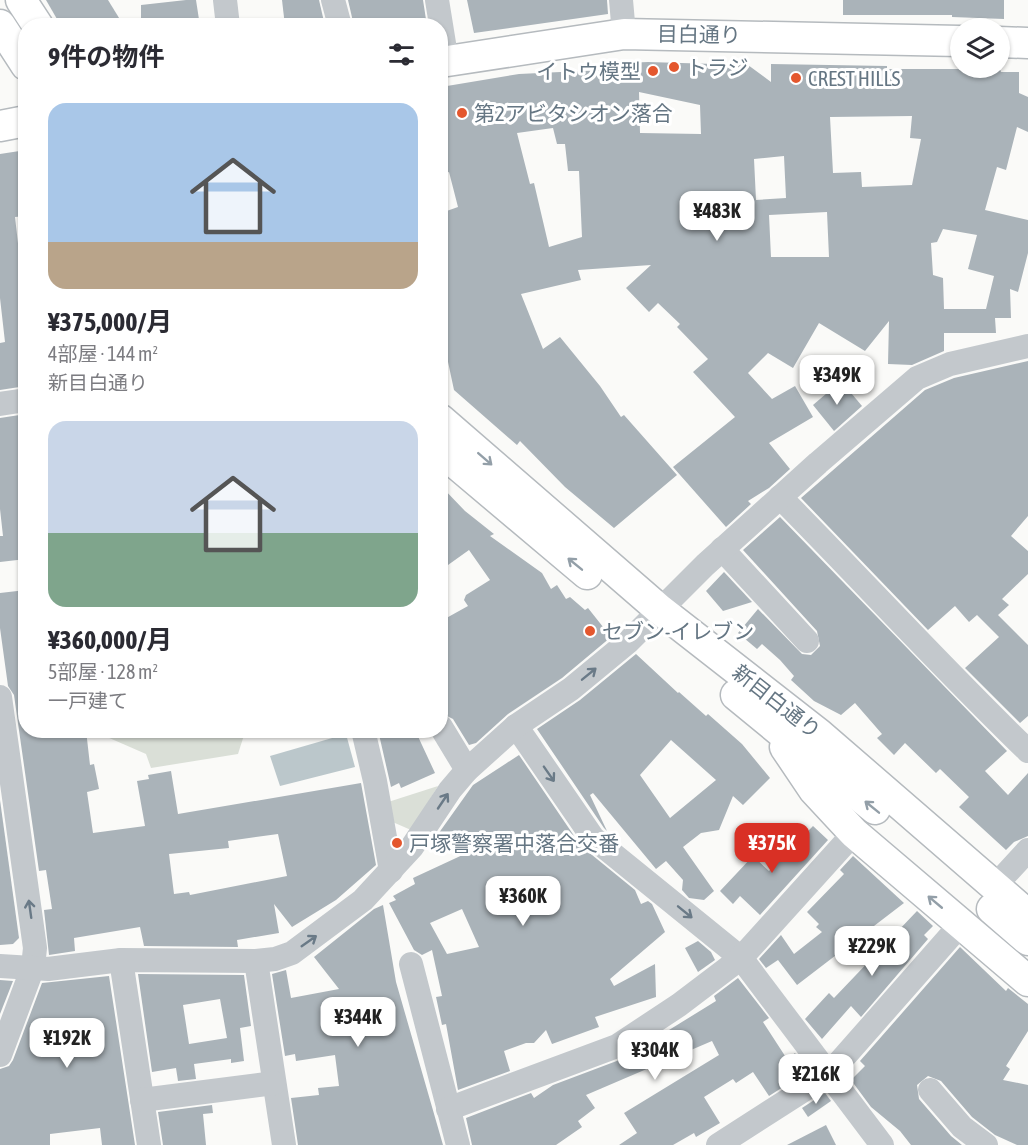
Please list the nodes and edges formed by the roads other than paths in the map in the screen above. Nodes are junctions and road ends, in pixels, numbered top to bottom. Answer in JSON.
{"nodes":[{"id":1,"x":21,"y":0,"type":"edge"},
{"id":2,"x":225,"y":0,"type":"edge"},
{"id":3,"x":333,"y":0,"type":"edge"},
{"id":4,"x":437,"y":0,"type":"edge"},
{"id":5,"x":621,"y":0,"type":"edge"},
{"id":6,"x":33,"y":18,"type":"edge"},
{"id":7,"x":227,"y":18,"type":"edge"},
{"id":8,"x":338,"y":18,"type":"edge"},
{"id":9,"x":439,"y":18,"type":"edge"},
{"id":10,"x":0,"y":25,"type":"edge"},
{"id":11,"x":624,"y":34,"type":"junction"},
{"id":12,"x":950,"y":41,"type":"edge"},
{"id":13,"x":1010,"y":42,"type":"edge"},
{"id":14,"x":1028,"y":43,"type":"edge"},
{"id":15,"x":18,"y":53,"type":"edge"},
{"id":16,"x":448,"y":61,"type":"edge"},
{"id":17,"x":18,"y":123,"type":"edge"},
{"id":18,"x":0,"y":126,"type":"edge"},
{"id":19,"x":1028,"y":346,"type":"edge"},
{"id":20,"x":18,"y":401,"type":"edge"},
{"id":21,"x":0,"y":404,"type":"edge"},
{"id":22,"x":448,"y":426,"type":"edge"},
{"id":23,"x":448,"y":456,"type":"edge"},
{"id":24,"x":780,"y":496,"type":"junction"},
{"id":25,"x":722,"y":549,"type":"junction"},
{"id":26,"x":654,"y":616,"type":"junction"},
{"id":27,"x":807,"y":641,"type":"dead end"},
{"id":28,"x":1,"y":707,"type":"edge"},
{"id":29,"x":768,"y":721,"type":"junction"},
{"id":30,"x":516,"y":726,"type":"junction"},
{"id":31,"x":819,"y":734,"type":"junction"},
{"id":32,"x":365,"y":738,"type":"edge"},
{"id":33,"x":448,"y":738,"type":"edge"},
{"id":34,"x":1028,"y":751,"type":"edge"},
{"id":35,"x":468,"y":770,"type":"junction"},
{"id":36,"x":854,"y":833,"type":"junction"},
{"id":37,"x":1028,"y":850,"type":"edge"},
{"id":38,"x":391,"y":872,"type":"junction"},
{"id":39,"x":1005,"y":875,"type":"junction"},
{"id":40,"x":1028,"y":895,"type":"edge"},
{"id":41,"x":1028,"y":915,"type":"edge"},
{"id":42,"x":961,"y":924,"type":"junction"},
{"id":43,"x":1028,"y":940,"type":"edge"},
{"id":44,"x":741,"y":958,"type":"junction"},
{"id":45,"x":121,"y":960,"type":"junction"},
{"id":46,"x":256,"y":961,"type":"junction"},
{"id":47,"x":411,"y":964,"type":"dead end"},
{"id":48,"x":0,"y":966,"type":"edge"},
{"id":49,"x":33,"y":967,"type":"junction"},
{"id":50,"x":1028,"y":981,"type":"edge"},
{"id":51,"x":0,"y":1055,"type":"edge"},
{"id":52,"x":829,"y":1074,"type":"junction"},
{"id":53,"x":274,"y":1083,"type":"junction"},
{"id":54,"x":930,"y":1090,"type":"dead end"},
{"id":55,"x":142,"y":1100,"type":"junction"},
{"id":56,"x":447,"y":1109,"type":"junction"},
{"id":57,"x":149,"y":1145,"type":"edge"},
{"id":58,"x":284,"y":1145,"type":"edge"},
{"id":59,"x":458,"y":1145,"type":"edge"},
{"id":60,"x":718,"y":1145,"type":"edge"},
{"id":61,"x":882,"y":1145,"type":"edge"},
{"id":62,"x":986,"y":1145,"type":"edge"}],
"edges":[{"from":1,"to":6,"type":"main road"},
{"from":2,"to":7,"type":"street"},
{"from":3,"to":8,"type":"street"},
{"from":4,"to":9,"type":"street"},
{"from":5,"to":11,"type":"street"},
{"from":10,"to":15,"type":"main road"},
{"from":11,"to":12,"type":"main road","name":"目白通り"},
{"from":11,"to":16,"type":"main road","name":"目白通り"},
{"from":13,"to":14,"type":"main road"},
{"from":17,"to":18,"type":"main road"},
{"from":19,"to":24,"type":"street"},
{"from":20,"to":21,"type":"street"},
{"from":22,"to":26,"type":"main road","name":"新目白通り","one_way":true},
{"from":26,"to":23,"type":"main road","name":"新目白通り","one_way":true},
{"from":24,"to":25,"type":"street"},
{"from":24,"to":34,"type":"street"},
{"from":25,"to":26,"type":"street"},
{"from":25,"to":27,"type":"street"},
{"from":26,"to":29,"type":"main road","name":"新目白通り"},
{"from":30,"to":26,"type":"street","one_way":true},
{"from":26,"to":31,"type":"main road","name":"新目白通り"},
{"from":49,"to":28,"type":"street","one_way":true},
{"from":29,"to":36,"type":"main road"},
{"from":43,"to":29,"type":"main road","name":"新目白通り","one_way":true},
{"from":30,"to":35,"type":"street"},
{"from":30,"to":44,"type":"street","one_way":true},
{"from":31,"to":39,"type":"main road"},
{"from":31,"to":41,"type":"main road","name":"新目白通り"},
{"from":32,"to":38,"type":"street"},
{"from":33,"to":35,"type":"street"},
{"from":38,"to":35,"type":"street","one_way":true},
{"from":42,"to":36,"type":"main road","one_way":true},
{"from":36,"to":44,"type":"street"},
{"from":37,"to":39,"type":"street"},
{"from":46,"to":38,"type":"street","one_way":true},
{"from":39,"to":40,"type":"main road"},
{"from":42,"to":50,"type":"main road"},
{"from":42,"to":52,"type":"street"},
{"from":44,"to":52,"type":"street"},
{"from":44,"to":56,"type":"street"},
{"from":45,"to":46,"type":"street"},
{"from":45,"to":49,"type":"street"},
{"from":45,"to":55,"type":"street"},
{"from":46,"to":53,"type":"street"},
{"from":47,"to":56,"type":"street"},
{"from":48,"to":49,"type":"street"},
{"from":49,"to":51,"type":"street"},
{"from":52,"to":60,"type":"street"},
{"from":52,"to":61,"type":"street"},
{"from":53,"to":55,"type":"street"},
{"from":53,"to":58,"type":"street"},
{"from":54,"to":62,"type":"street"},
{"from":55,"to":57,"type":"street"},
{"from":56,"to":59,"type":"street"}]}
